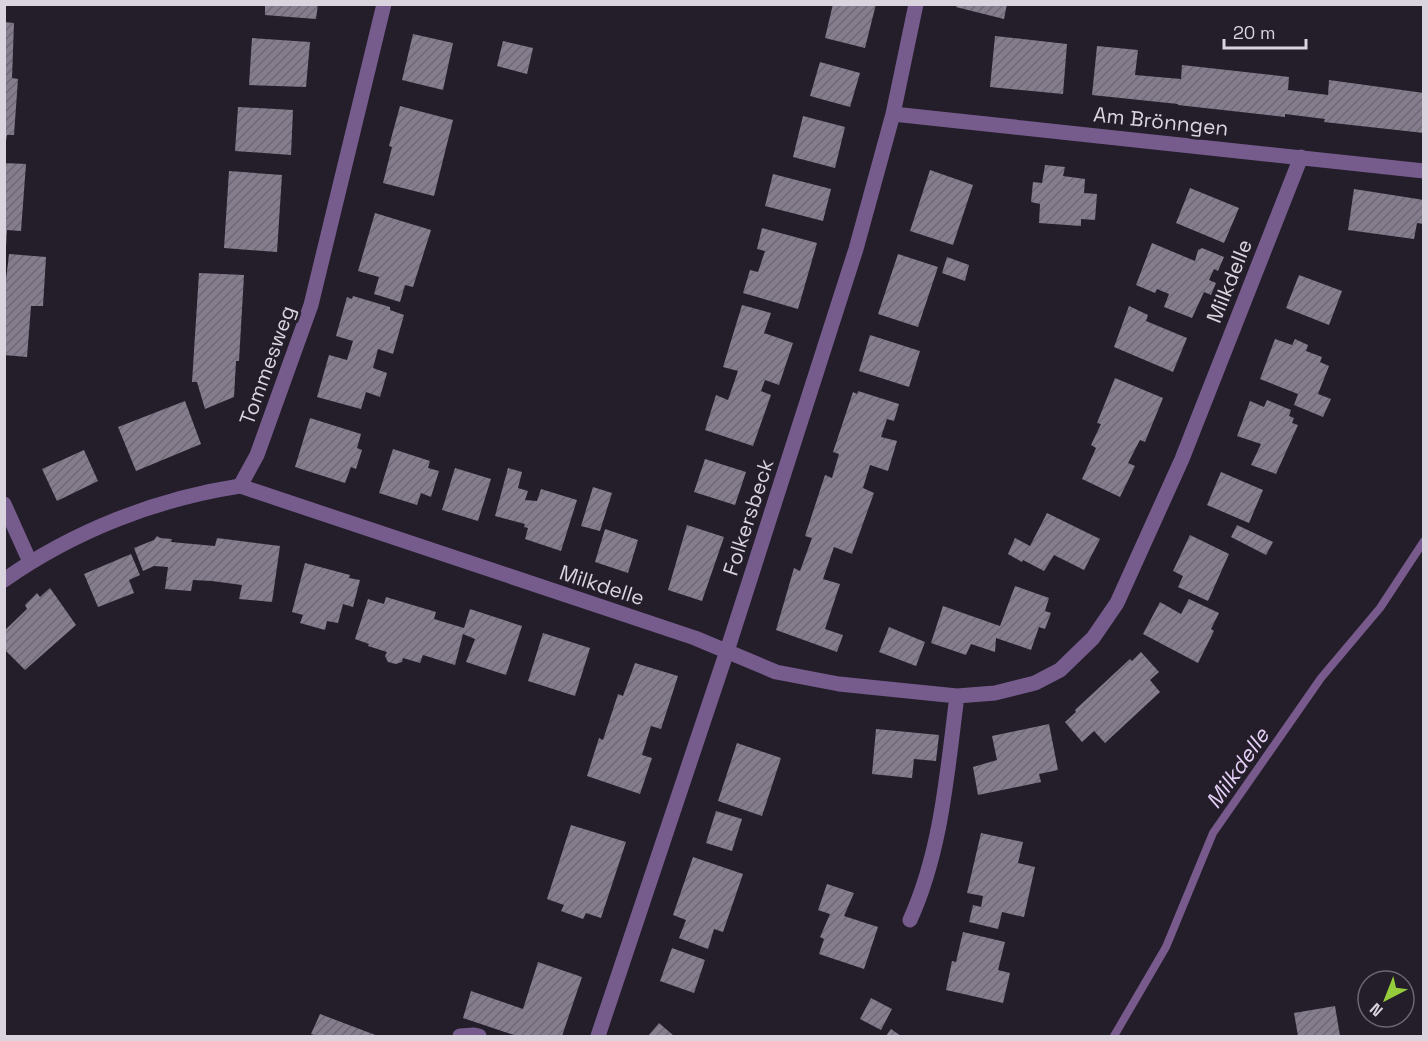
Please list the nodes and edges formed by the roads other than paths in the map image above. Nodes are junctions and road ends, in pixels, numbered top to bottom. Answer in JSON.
{"nodes":[{"id":1,"x":384,"y":4,"type":"edge"},
{"id":2,"x":916,"y":4,"type":"edge"},
{"id":3,"x":894,"y":114,"type":"junction"},
{"id":4,"x":1301,"y":157,"type":"junction"},
{"id":5,"x":1424,"y":171,"type":"edge"},
{"id":6,"x":240,"y":486,"type":"junction"},
{"id":7,"x":4,"y":504,"type":"edge"},
{"id":8,"x":30,"y":562,"type":"junction"},
{"id":9,"x":4,"y":580,"type":"edge"},
{"id":10,"x":726,"y":651,"type":"junction"},
{"id":11,"x":957,"y":696,"type":"junction"},
{"id":12,"x":910,"y":920,"type":"dead end"},
{"id":13,"x":460,"y":1036,"type":"edge"},
{"id":14,"x":479,"y":1036,"type":"edge"},
{"id":15,"x":598,"y":1036,"type":"edge"}],
"edges":[{"from":1,"to":6,"type":"street","name":"Tommesweg"},
{"from":2,"to":3,"type":"street","name":"Folkersbeck"},
{"from":3,"to":4,"type":"street","name":"Am Brönngen"},
{"from":3,"to":10,"type":"street","name":"Folkersbeck"},
{"from":4,"to":5,"type":"street","name":"Am Brönngen"},
{"from":4,"to":11,"type":"street","name":"Milkdelle"},
{"from":6,"to":8,"type":"street"},
{"from":6,"to":10,"type":"street","name":"Milkdelle"},
{"from":7,"to":8,"type":"street"},
{"from":8,"to":9,"type":"street"},
{"from":10,"to":11,"type":"street","name":"Milkdelle"},
{"from":10,"to":15,"type":"street","name":"Folkersbeck"},
{"from":11,"to":12,"type":"street"},
{"from":13,"to":14,"type":"street"}]}
